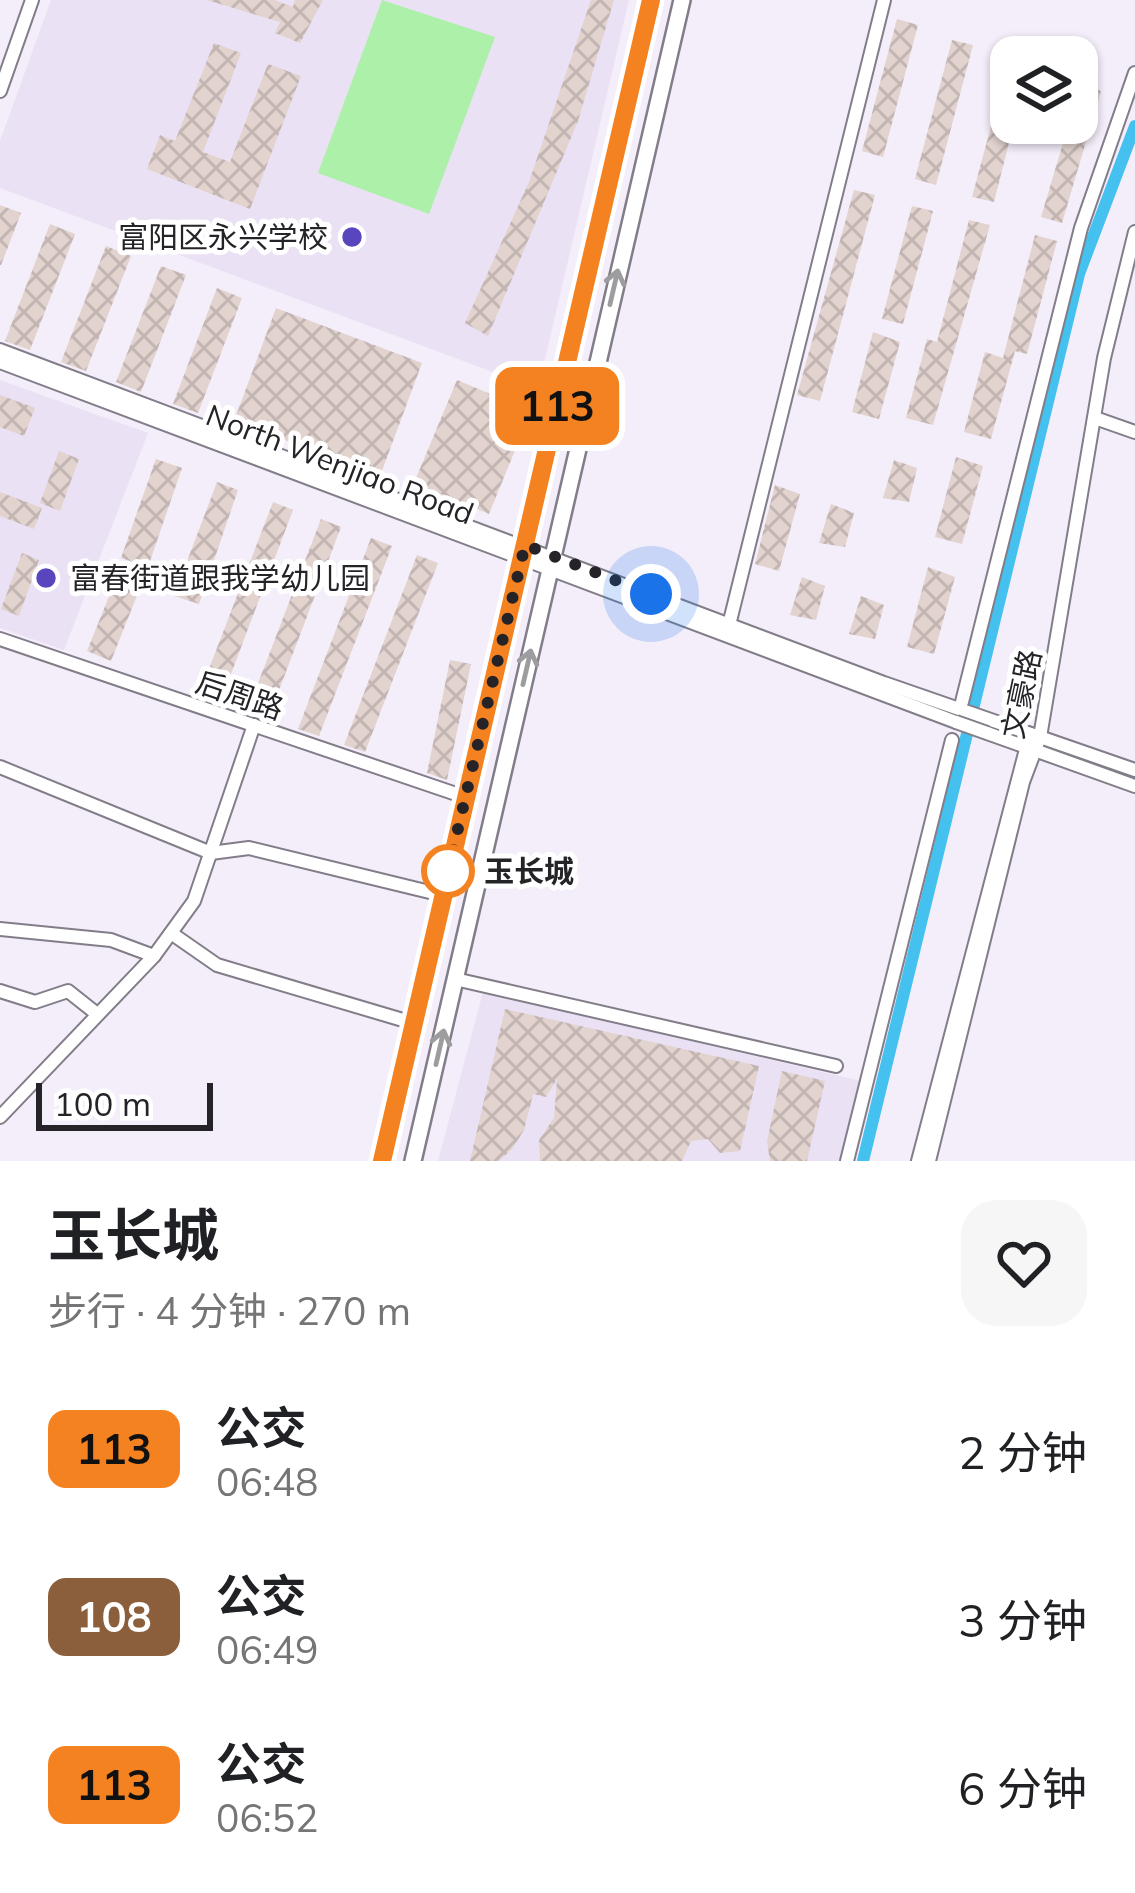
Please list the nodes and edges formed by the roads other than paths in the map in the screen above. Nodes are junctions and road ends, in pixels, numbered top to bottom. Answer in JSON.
{"nodes":[{"id":1,"x":32,"y":0,"type":"edge"},
{"id":2,"x":651,"y":0,"type":"edge"},
{"id":3,"x":682,"y":0,"type":"edge"},
{"id":4,"x":884,"y":0,"type":"edge"},
{"id":5,"x":1135,"y":73,"type":"edge"},
{"id":6,"x":0,"y":91,"type":"edge"},
{"id":7,"x":1135,"y":232,"type":"edge"},
{"id":8,"x":0,"y":350,"type":"edge"},
{"id":9,"x":0,"y":362,"type":"edge"},
{"id":10,"x":1094,"y":418,"type":"junction"},
{"id":11,"x":1135,"y":432,"type":"edge"},
{"id":12,"x":523,"y":552,"type":"junction"},
{"id":13,"x":549,"y":562,"type":"junction"},
{"id":14,"x":729,"y":625,"type":"junction"},
{"id":15,"x":0,"y":638,"type":"edge"},
{"id":16,"x":960,"y":711,"type":"junction"},
{"id":17,"x":254,"y":725,"type":"junction"},
{"id":18,"x":952,"y":740,"type":"dead end"},
{"id":19,"x":1033,"y":742,"type":"junction"},
{"id":20,"x":0,"y":767,"type":"edge"},
{"id":21,"x":1135,"y":770,"type":"edge"},
{"id":22,"x":1135,"y":786,"type":"edge"},
{"id":23,"x":465,"y":797,"type":"junction"},
{"id":24,"x":211,"y":853,"type":"junction"},
{"id":25,"x":442,"y":896,"type":"junction"},
{"id":26,"x":0,"y":929,"type":"edge"},
{"id":27,"x":171,"y":933,"type":"junction"},
{"id":28,"x":154,"y":956,"type":"junction"},
{"id":29,"x":455,"y":979,"type":"junction"},
{"id":30,"x":0,"y":992,"type":"edge"},
{"id":31,"x":97,"y":1014,"type":"junction"},
{"id":32,"x":413,"y":1023,"type":"junction"},
{"id":33,"x":836,"y":1066,"type":"dead end"},
{"id":34,"x":0,"y":1117,"type":"edge"},
{"id":35,"x":382,"y":1161,"type":"edge"},
{"id":36,"x":413,"y":1161,"type":"edge"},
{"id":37,"x":847,"y":1161,"type":"edge"},
{"id":38,"x":918,"y":1161,"type":"edge"},
{"id":39,"x":929,"y":1161,"type":"edge"}],
"edges":[{"from":1,"to":6,"type":"street"},
{"from":2,"to":12,"type":"main road"},
{"from":13,"to":3,"type":"main road","one_way":true},
{"from":4,"to":14,"type":"street"},
{"from":5,"to":16,"type":"street"},
{"from":7,"to":10,"type":"street","name":"文豪路"},
{"from":8,"to":12,"type":"street","name":"North Wenjiao Road"},
{"from":9,"to":12,"type":"street","name":"North Wenjiao Road"},
{"from":10,"to":11,"type":"street"},
{"from":10,"to":19,"type":"street","name":"文豪路"},
{"from":12,"to":13,"type":"street","name":"North Wenjiao Road"},
{"from":12,"to":23,"type":"main road"},
{"from":13,"to":14,"type":"street","name":"North Wenjiao Road"},
{"from":13,"to":16,"type":"street","name":"North Wenjiao Road"},
{"from":29,"to":13,"type":"main road","one_way":true},
{"from":14,"to":16,"type":"street","name":"North Wenjiao Road"},
{"from":15,"to":17,"type":"street","name":"后周路"},
{"from":16,"to":19,"type":"street","name":"North Wenjiao Road","bridge":true},
{"from":17,"to":23,"type":"street","name":"后周路"},
{"from":17,"to":24,"type":"street"},
{"from":18,"to":37,"type":"street"},
{"from":19,"to":21,"type":"street","name":"North Wenjiao Road"},
{"from":19,"to":22,"type":"street","name":"North Wenjiao Road"},
{"from":19,"to":38,"type":"street","name":"文豪路"},
{"from":19,"to":39,"type":"street","name":"文豪路"},
{"from":20,"to":24,"type":"street"},
{"from":23,"to":25,"type":"main road"},
{"from":24,"to":25,"type":"street"},
{"from":24,"to":27,"type":"street"},
{"from":25,"to":32,"type":"main road"},
{"from":26,"to":28,"type":"street"},
{"from":27,"to":28,"type":"street"},
{"from":27,"to":32,"type":"street"},
{"from":28,"to":31,"type":"street"},
{"from":29,"to":33,"type":"street"},
{"from":36,"to":29,"type":"main road","one_way":true},
{"from":30,"to":31,"type":"street"},
{"from":31,"to":34,"type":"street"},
{"from":32,"to":35,"type":"main road"}]}
